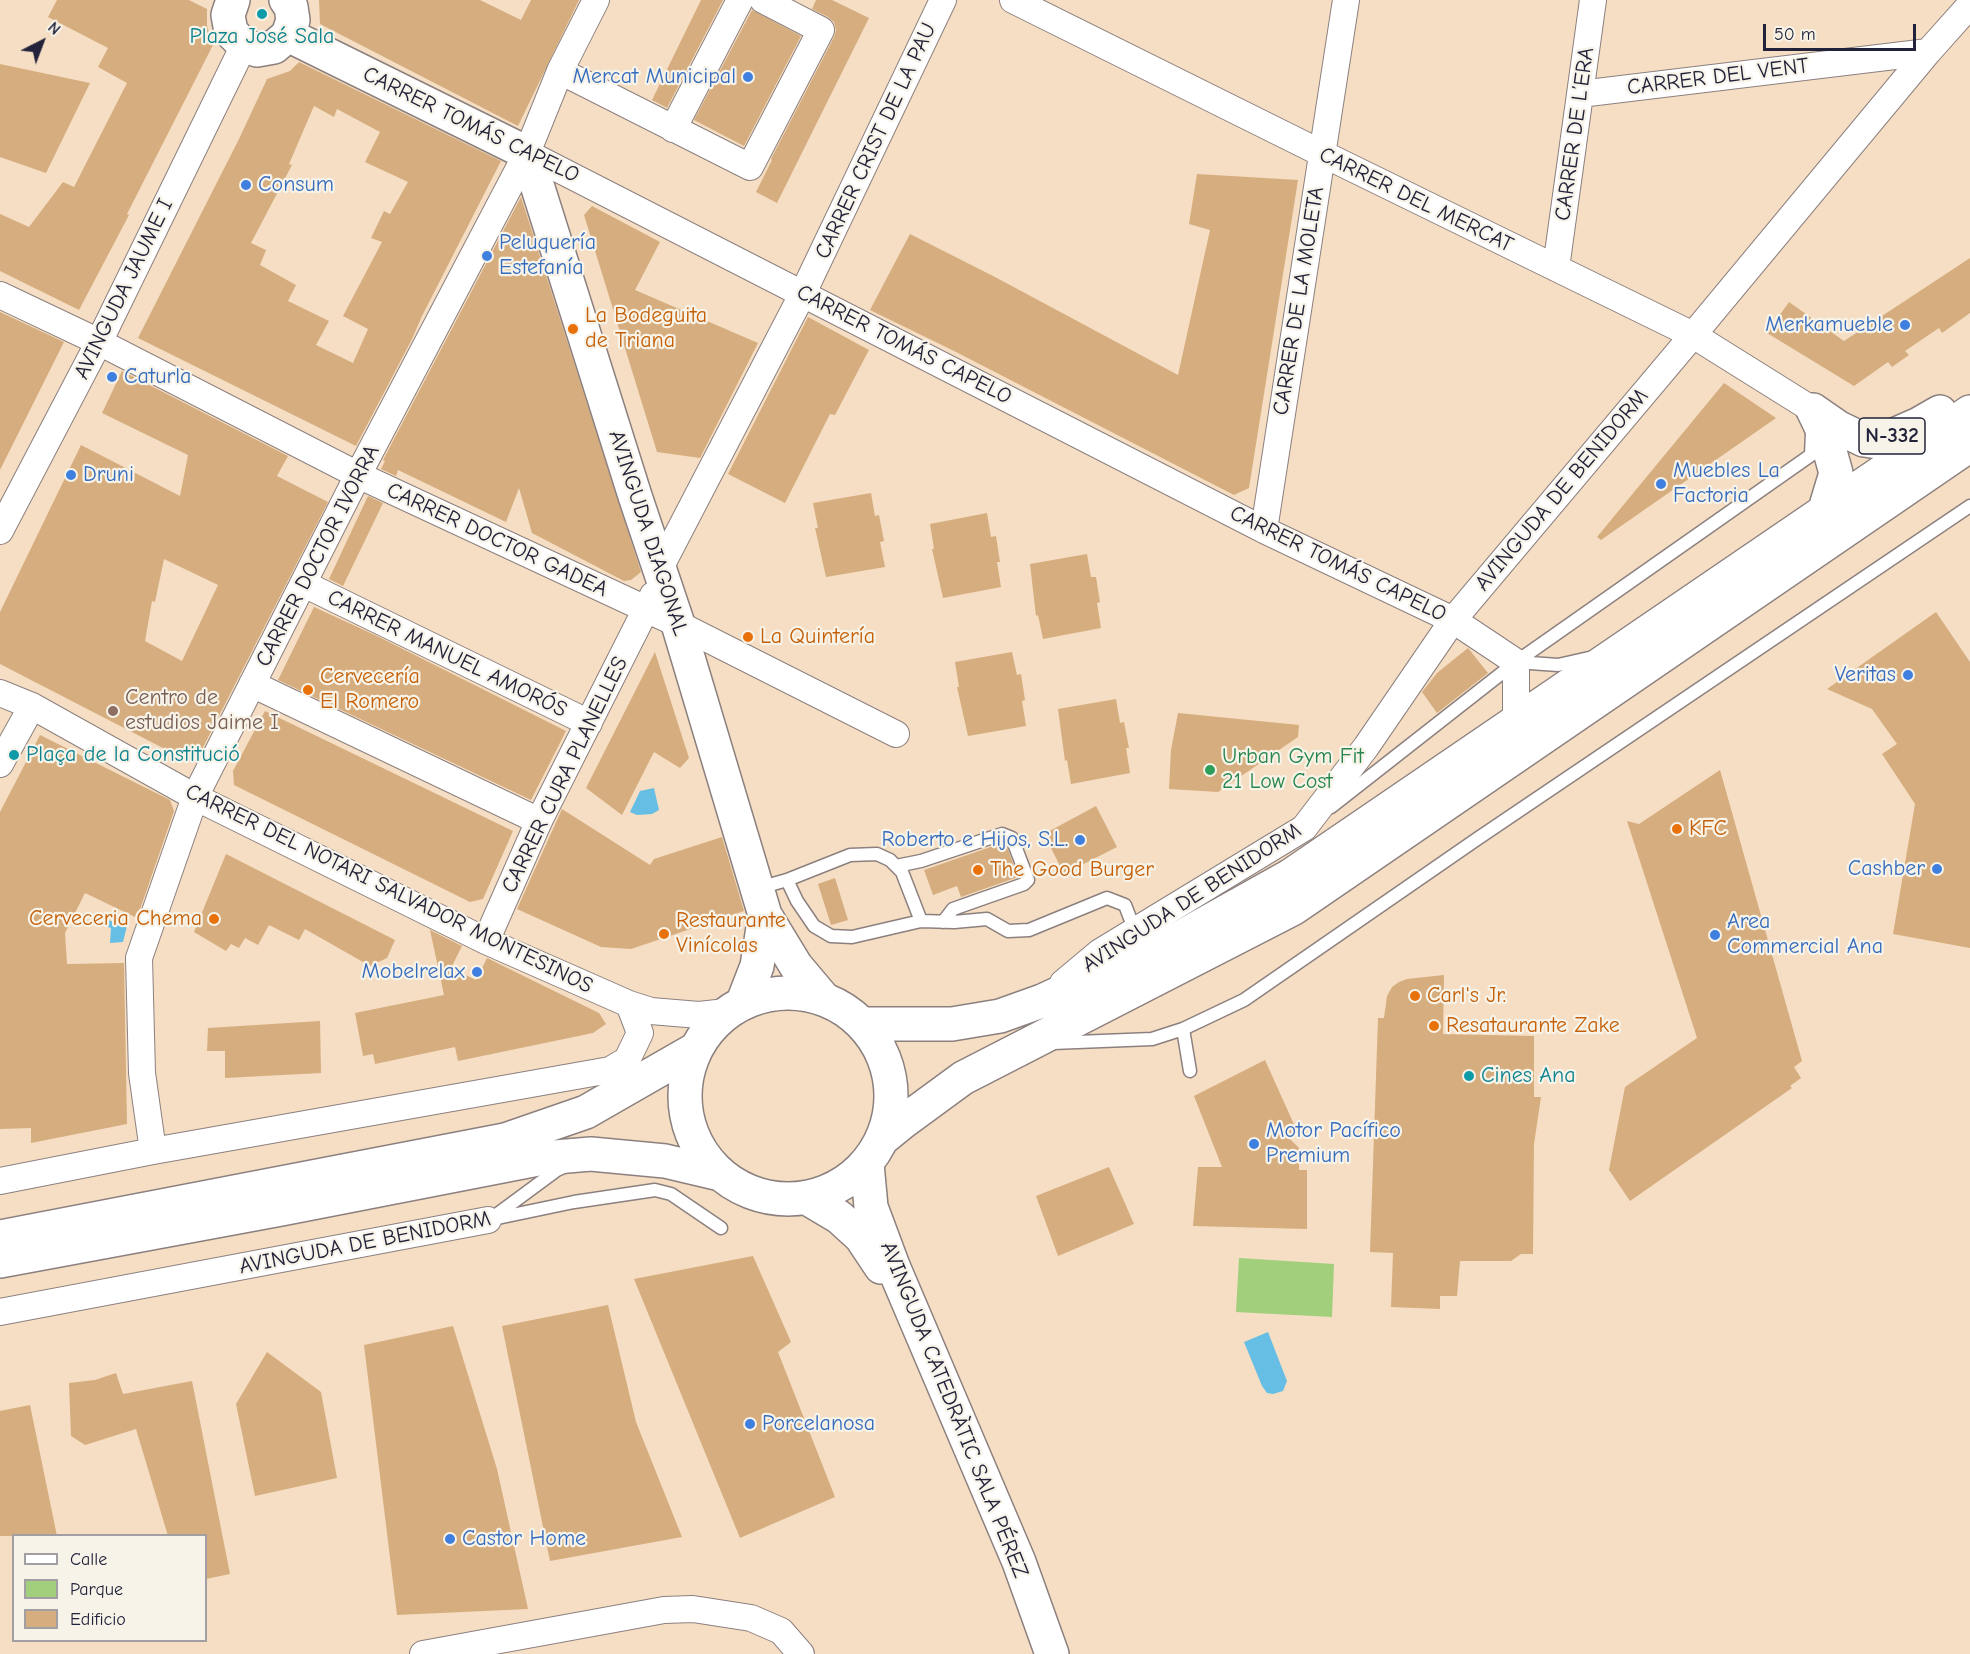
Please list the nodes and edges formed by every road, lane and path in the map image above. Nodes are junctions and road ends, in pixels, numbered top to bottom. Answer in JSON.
{"nodes":[{"id":1,"x":233,"y":0,"type":"edge"},
{"id":2,"x":286,"y":0,"type":"edge"},
{"id":3,"x":596,"y":0,"type":"edge"},
{"id":4,"x":740,"y":0,"type":"edge"},
{"id":5,"x":943,"y":0,"type":"edge"},
{"id":6,"x":1013,"y":0,"type":"edge"},
{"id":7,"x":1346,"y":0,"type":"edge"},
{"id":8,"x":1593,"y":0,"type":"edge"},
{"id":9,"x":779,"y":4,"type":"edge"},
{"id":10,"x":1970,"y":5,"type":"edge"},
{"id":11,"x":1055,"y":10,"type":"edge"},
{"id":12,"x":288,"y":35,"type":"junction"},
{"id":13,"x":244,"y":45,"type":"junction"},
{"id":14,"x":1928,"y":52,"type":"junction"},
{"id":15,"x":560,"y":71,"type":"junction"},
{"id":16,"x":1580,"y":94,"type":"junction"},
{"id":17,"x":673,"y":129,"type":"junction"},
{"id":18,"x":527,"y":153,"type":"junction"},
{"id":19,"x":1321,"y":153,"type":"junction"},
{"id":20,"x":1556,"y":268,"type":"junction"},
{"id":21,"x":803,"y":293,"type":"junction"},
{"id":22,"x":0,"y":295,"type":"edge"},
{"id":23,"x":1693,"y":335,"type":"junction"},
{"id":24,"x":99,"y":342,"type":"junction"},
{"id":25,"x":1970,"y":396,"type":"edge"},
{"id":26,"x":1813,"y":410,"type":"junction"},
{"id":27,"x":1970,"y":412,"type":"edge"},
{"id":28,"x":1970,"y":445,"type":"edge"},
{"id":29,"x":358,"y":475,"type":"junction"},
{"id":30,"x":1970,"y":506,"type":"edge"},
{"id":31,"x":1824,"y":513,"type":"junction"},
{"id":32,"x":1264,"y":530,"type":"junction"},
{"id":33,"x":0,"y":531,"type":"edge"},
{"id":34,"x":304,"y":584,"type":"junction"},
{"id":35,"x":656,"y":588,"type":"junction"},
{"id":36,"x":1453,"y":620,"type":"junction"},
{"id":37,"x":678,"y":624,"type":"junction"},
{"id":38,"x":1620,"y":652,"type":"junction"},
{"id":39,"x":1516,"y":662,"type":"junction"},
{"id":40,"x":252,"y":684,"type":"junction"},
{"id":41,"x":0,"y":693,"type":"edge"},
{"id":42,"x":32,"y":706,"type":"junction"},
{"id":43,"x":1516,"y":722,"type":"junction"},
{"id":44,"x":590,"y":723,"type":"junction"},
{"id":45,"x":896,"y":734,"type":"dead end"},
{"id":46,"x":0,"y":764,"type":"edge"},
{"id":47,"x":195,"y":797,"type":"junction"},
{"id":48,"x":539,"y":821,"type":"junction"},
{"id":49,"x":1304,"y":828,"type":"junction"},
{"id":50,"x":896,"y":866,"type":"junction"},
{"id":51,"x":770,"y":894,"type":"junction"},
{"id":52,"x":921,"y":921,"type":"junction"},
{"id":53,"x":944,"y":922,"type":"junction"},
{"id":54,"x":1135,"y":931,"type":"junction"},
{"id":55,"x":486,"y":941,"type":"junction"},
{"id":56,"x":823,"y":998,"type":"junction"},
{"id":57,"x":1042,"y":1001,"type":"junction"},
{"id":58,"x":629,"y":1004,"type":"junction"},
{"id":59,"x":734,"y":1007,"type":"junction"},
{"id":60,"x":862,"y":1024,"type":"junction"},
{"id":61,"x":1183,"y":1029,"type":"junction"},
{"id":62,"x":1032,"y":1043,"type":"junction"},
{"id":63,"x":694,"y":1050,"type":"junction"},
{"id":64,"x":1190,"y":1071,"type":"dead end"},
{"id":65,"x":153,"y":1151,"type":"junction"},
{"id":66,"x":874,"y":1152,"type":"junction"},
{"id":67,"x":591,"y":1154,"type":"junction"},
{"id":68,"x":720,"y":1174,"type":"junction"},
{"id":69,"x":0,"y":1181,"type":"edge"},
{"id":70,"x":807,"y":1198,"type":"junction"},
{"id":71,"x":488,"y":1220,"type":"junction"},
{"id":72,"x":722,"y":1228,"type":"dead end"},
{"id":73,"x":0,"y":1237,"type":"edge"},
{"id":74,"x":0,"y":1261,"type":"edge"},
{"id":75,"x":0,"y":1312,"type":"edge"},
{"id":76,"x":483,"y":1649,"type":"edge"},
{"id":77,"x":423,"y":1654,"type":"edge"},
{"id":78,"x":801,"y":1654,"type":"edge"},
{"id":79,"x":1039,"y":1654,"type":"edge"},
{"id":80,"x":1052,"y":1654,"type":"edge"}],
"edges":[{"from":1,"to":13,"type":"main road"},
{"from":2,"to":12,"type":"main road"},
{"from":3,"to":15,"type":"street","name":"CARRER DOCTOR IVORRA"},
{"from":4,"to":17,"type":"street"},
{"from":5,"to":21,"type":"street","name":"CARRER CRIST DE LA PAU"},
{"from":6,"to":11,"type":"street","name":"CARRER DEL MERCAT"},
{"from":7,"to":19,"type":"street","name":"CARRER DE LA MOLETA"},
{"from":8,"to":16,"type":"street","name":"CARRER DE L’ERA"},
{"from":9,"to":17,"type":"street"},
{"from":10,"to":14,"type":"street","name":"AVINGUDA DE BENIDORM"},
{"from":11,"to":19,"type":"street","name":"CARRER DEL MERCAT"},
{"from":12,"to":13,"type":"main road"},
{"from":12,"to":18,"type":"main road","name":"CARRER TOMÁS CAPELO"},
{"from":13,"to":24,"type":"street","name":"AVINGUDA JAUME I"},
{"from":14,"to":16,"type":"street","name":"CARRER DEL VENT"},
{"from":14,"to":23,"type":"street","name":"AVINGUDA DE BENIDORM"},
{"from":15,"to":17,"type":"street"},
{"from":15,"to":18,"type":"street","name":"CARRER DOCTOR IVORRA"},
{"from":16,"to":20,"type":"street","name":"CARRER DE L’ERA"},
{"from":18,"to":21,"type":"street","name":"CARRER TOMÁS CAPELO"},
{"from":18,"to":29,"type":"street","name":"CARRER DOCTOR IVORRA"},
{"from":18,"to":35,"type":"main road","name":"AVINGUDA DIAGONAL"},
{"from":19,"to":20,"type":"street","name":"CARRER DEL MERCAT"},
{"from":19,"to":32,"type":"street","name":"CARRER DE LA MOLETA"},
{"from":20,"to":23,"type":"street","name":"CARRER DEL MERCAT"},
{"from":21,"to":32,"type":"street","name":"CARRER TOMÁS CAPELO"},
{"from":21,"to":35,"type":"street","name":"CARRER CRIST DE LA PAU"},
{"from":22,"to":24,"type":"street","name":"CARRER DOCTOR GADEA"},
{"from":23,"to":26,"type":"street","name":"CARRER DEL MERCAT"},
{"from":23,"to":36,"type":"street","name":"AVINGUDA DE BENIDORM"},
{"from":24,"to":29,"type":"street","name":"CARRER DOCTOR GADEA"},
{"from":24,"to":33,"type":"street","name":"AVINGUDA JAUME I"},
{"from":25,"to":26,"type":"main road","number":"N-332"},
{"from":26,"to":31,"type":"main road","number":"N-332"},
{"from":26,"to":39,"type":"lane"},
{"from":27,"to":31,"type":"main road"},
{"from":28,"to":62,"type":"main road"},
{"from":29,"to":34,"type":"street","name":"CARRER DOCTOR IVORRA"},
{"from":29,"to":35,"type":"street","name":"CARRER DOCTOR GADEA"},
{"from":30,"to":61,"type":"lane"},
{"from":31,"to":38,"type":"main road"},
{"from":32,"to":36,"type":"street","name":"CARRER TOMÁS CAPELO"},
{"from":34,"to":40,"type":"street","name":"CARRER DOCTOR IVORRA"},
{"from":34,"to":44,"type":"street","name":"CARRER MANUEL AMORÓS"},
{"from":35,"to":37,"type":"main road","name":"AVINGUDA DIAGONAL"},
{"from":35,"to":44,"type":"street","name":"CARRER CURA PLANELLES"},
{"from":36,"to":39,"type":"street","name":"CARRER TOMÁS CAPELO"},
{"from":36,"to":49,"type":"street","name":"AVINGUDA DE BENIDORM"},
{"from":37,"to":45,"type":"street"},
{"from":37,"to":51,"type":"main road","name":"AVINGUDA DIAGONAL"},
{"from":38,"to":39,"type":"lane"},
{"from":38,"to":43,"type":"main road"},
{"from":39,"to":43,"type":"street"},
{"from":39,"to":49,"type":"lane"},
{"from":40,"to":47,"type":"street","name":"CARRER DOCTOR IVORRA"},
{"from":40,"to":48,"type":"street"},
{"from":41,"to":42,"type":"street","name":"CARRER DEL NOTARI SALVADOR MONTESINOS"},
{"from":42,"to":46,"type":"street"},
{"from":42,"to":47,"type":"street","name":"CARRER DEL NOTARI SALVADOR MONTESINOS"},
{"from":43,"to":57,"type":"main road"},
{"from":44,"to":48,"type":"street","name":"CARRER CURA PLANELLES"},
{"from":47,"to":55,"type":"street","name":"CARRER DEL NOTARI SALVADOR MONTESINOS"},
{"from":47,"to":65,"type":"street","name":"CARRER DOCTOR IVORRA"},
{"from":48,"to":55,"type":"street","name":"CARRER CURA PLANELLES"},
{"from":49,"to":54,"type":"street","name":"AVINGUDA DE BENIDORM"},
{"from":50,"to":51,"type":"lane"},
{"from":50,"to":52,"type":"lane"},
{"from":50,"to":53,"type":"lane"},
{"from":51,"to":52,"type":"lane"},
{"from":51,"to":56,"type":"main road","name":"AVINGUDA DIAGONAL"},
{"from":51,"to":59,"type":"main road","name":"AVINGUDA DIAGONAL"},
{"from":52,"to":53,"type":"lane"},
{"from":53,"to":54,"type":"lane"},
{"from":54,"to":57,"type":"street","name":"AVINGUDA DE BENIDORM"},
{"from":55,"to":58,"type":"street","name":"CARRER DEL NOTARI SALVADOR MONTESINOS"},
{"from":56,"to":59,"type":"main road"},
{"from":56,"to":60,"type":"main road"},
{"from":57,"to":60,"type":"main road"},
{"from":58,"to":59,"type":"street","name":"CARRER DEL NOTARI SALVADOR MONTESINOS"},
{"from":58,"to":65,"type":"street"},
{"from":59,"to":63,"type":"main road"},
{"from":60,"to":66,"type":"main road"},
{"from":61,"to":62,"type":"lane"},
{"from":61,"to":64,"type":"lane"},
{"from":62,"to":66,"type":"main road"},
{"from":63,"to":68,"type":"main road"},
{"from":63,"to":73,"type":"main road"},
{"from":65,"to":69,"type":"street"},
{"from":66,"to":70,"type":"main road"},
{"from":66,"to":80,"type":"main road","name":"AVINGUDA CATEDRÀTIC SALA PÉREZ"},
{"from":67,"to":68,"type":"main road"},
{"from":67,"to":71,"type":"lane"},
{"from":67,"to":74,"type":"main road"},
{"from":68,"to":70,"type":"main road"},
{"from":70,"to":79,"type":"main road","name":"AVINGUDA CATEDRÀTIC SALA PÉREZ"},
{"from":71,"to":72,"type":"lane","name":"AVINGUDA DE BENIDORM"},
{"from":71,"to":75,"type":"street","name":"AVINGUDA DE BENIDORM"},
{"from":76,"to":77,"type":"street"},
{"from":76,"to":78,"type":"street"}]}
